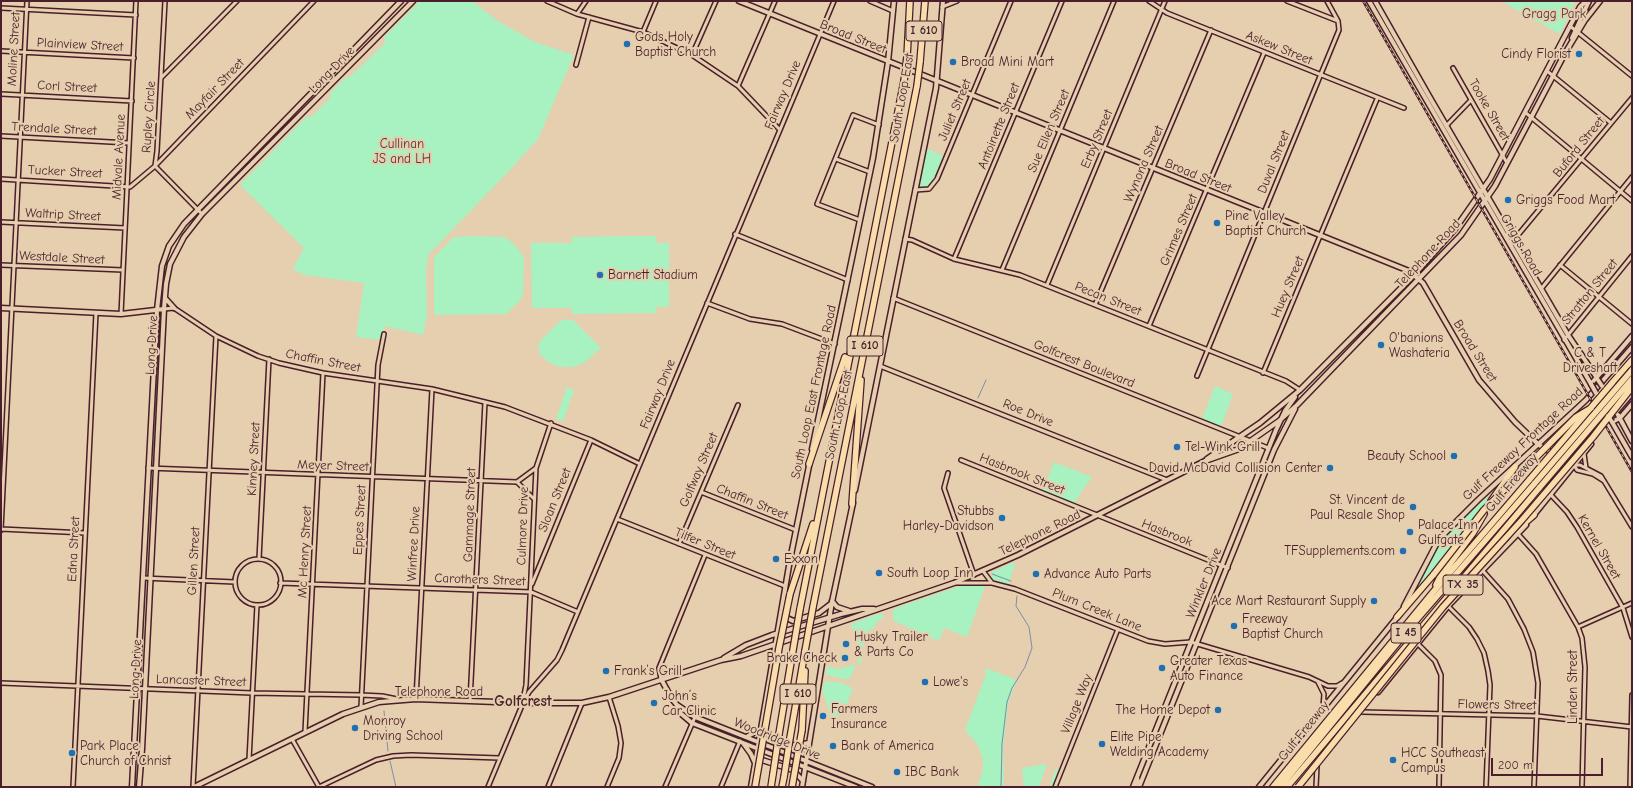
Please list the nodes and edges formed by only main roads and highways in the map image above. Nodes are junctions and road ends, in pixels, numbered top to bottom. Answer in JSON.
{"nodes":[{"id":1,"x":413,"y":1,"type":"edge"},
{"id":2,"x":739,"y":1,"type":"edge"},
{"id":3,"x":894,"y":1,"type":"edge"},
{"id":4,"x":910,"y":1,"type":"edge"},
{"id":5,"x":925,"y":1,"type":"edge"},
{"id":6,"x":942,"y":1,"type":"edge"},
{"id":7,"x":1369,"y":1,"type":"edge"},
{"id":8,"x":1375,"y":1,"type":"edge"},
{"id":9,"x":1583,"y":1,"type":"edge"},
{"id":10,"x":1586,"y":1,"type":"edge"},
{"id":11,"x":1589,"y":1,"type":"edge"},
{"id":12,"x":1600,"y":1,"type":"edge"},
{"id":13,"x":400,"y":2,"type":"edge"},
{"id":14,"x":1580,"y":7,"type":"junction"},
{"id":15,"x":405,"y":9,"type":"junction"},
{"id":16,"x":1577,"y":31,"type":"junction"},
{"id":17,"x":363,"y":41,"type":"junction"},
{"id":18,"x":368,"y":46,"type":"junction"},
{"id":19,"x":888,"y":62,"type":"junction"},
{"id":20,"x":330,"y":74,"type":"junction"},
{"id":21,"x":335,"y":80,"type":"junction"},
{"id":22,"x":937,"y":82,"type":"junction"},
{"id":23,"x":294,"y":111,"type":"junction"},
{"id":24,"x":300,"y":116,"type":"junction"},
{"id":25,"x":262,"y":143,"type":"junction"},
{"id":26,"x":268,"y":149,"type":"junction"},
{"id":27,"x":231,"y":174,"type":"junction"},
{"id":28,"x":235,"y":181,"type":"junction"},
{"id":29,"x":1484,"y":190,"type":"junction"},
{"id":30,"x":1481,"y":195,"type":"junction"},
{"id":31,"x":1488,"y":197,"type":"junction"},
{"id":32,"x":1485,"y":202,"type":"junction"},
{"id":33,"x":166,"y":254,"type":"junction"},
{"id":34,"x":173,"y":256,"type":"junction"},
{"id":35,"x":1414,"y":275,"type":"junction"},
{"id":36,"x":1419,"y":279,"type":"junction"},
{"id":37,"x":165,"y":298,"type":"junction"},
{"id":38,"x":1,"y":308,"type":"edge"},
{"id":39,"x":174,"y":308,"type":"road end"},
{"id":40,"x":164,"y":309,"type":"junction"},
{"id":41,"x":157,"y":310,"type":"junction"},
{"id":42,"x":1632,"y":336,"type":"edge"},
{"id":43,"x":852,"y":338,"type":"junction"},
{"id":44,"x":1632,"y":347,"type":"edge"},
{"id":45,"x":1632,"y":360,"type":"edge"},
{"id":46,"x":862,"y":364,"type":"junction"},
{"id":47,"x":1632,"y":370,"type":"edge"},
{"id":48,"x":1597,"y":379,"type":"junction"},
{"id":49,"x":1632,"y":379,"type":"edge"},
{"id":50,"x":153,"y":382,"type":"junction"},
{"id":51,"x":160,"y":383,"type":"junction"},
{"id":52,"x":1591,"y":384,"type":"junction"},
{"id":53,"x":1632,"y":387,"type":"edge"},
{"id":54,"x":1300,"y":390,"type":"junction"},
{"id":55,"x":1632,"y":393,"type":"edge"},
{"id":56,"x":1632,"y":404,"type":"edge"},
{"id":57,"x":1297,"y":405,"type":"junction"},
{"id":58,"x":1591,"y":408,"type":"junction"},
{"id":59,"x":1619,"y":416,"type":"junction"},
{"id":60,"x":1279,"y":421,"type":"junction"},
{"id":61,"x":1612,"y":422,"type":"junction"},
{"id":62,"x":1632,"y":442,"type":"edge"},
{"id":63,"x":1539,"y":445,"type":"junction"},
{"id":64,"x":1268,"y":448,"type":"junction"},
{"id":65,"x":1274,"y":450,"type":"junction"},
{"id":66,"x":1632,"y":457,"type":"edge"},
{"id":67,"x":1205,"y":461,"type":"junction"},
{"id":68,"x":809,"y":464,"type":"junction"},
{"id":69,"x":1574,"y":465,"type":"junction"},
{"id":70,"x":1515,"y":467,"type":"junction"},
{"id":71,"x":1535,"y":483,"type":"junction"},
{"id":72,"x":1253,"y":486,"type":"junction"},
{"id":73,"x":1259,"y":488,"type":"junction"},
{"id":74,"x":820,"y":503,"type":"junction"},
{"id":75,"x":852,"y":504,"type":"junction"},
{"id":76,"x":146,"y":506,"type":"junction"},
{"id":77,"x":154,"y":507,"type":"junction"},
{"id":78,"x":1534,"y":515,"type":"junction"},
{"id":79,"x":1238,"y":523,"type":"junction"},
{"id":80,"x":1244,"y":526,"type":"junction"},
{"id":81,"x":1474,"y":564,"type":"junction"},
{"id":82,"x":1434,"y":591,"type":"junction"},
{"id":83,"x":832,"y":602,"type":"junction"},
{"id":84,"x":878,"y":609,"type":"junction"},
{"id":85,"x":853,"y":611,"type":"junction"},
{"id":86,"x":781,"y":612,"type":"junction"},
{"id":87,"x":1397,"y":617,"type":"junction"},
{"id":88,"x":829,"y":618,"type":"junction"},
{"id":89,"x":828,"y":627,"type":"junction"},
{"id":90,"x":140,"y":633,"type":"junction"},
{"id":91,"x":148,"y":633,"type":"junction"},
{"id":92,"x":777,"y":634,"type":"junction"},
{"id":93,"x":776,"y":644,"type":"junction"},
{"id":94,"x":805,"y":651,"type":"junction"},
{"id":95,"x":720,"y":660,"type":"junction"},
{"id":96,"x":661,"y":679,"type":"junction"},
{"id":97,"x":677,"y":705,"type":"junction"},
{"id":98,"x":1166,"y":706,"type":"junction"},
{"id":99,"x":1171,"y":708,"type":"junction"},
{"id":100,"x":761,"y":728,"type":"junction"},
{"id":101,"x":746,"y":736,"type":"junction"},
{"id":102,"x":759,"y":741,"type":"junction"},
{"id":103,"x":741,"y":742,"type":"junction"},
{"id":104,"x":808,"y":743,"type":"junction"},
{"id":105,"x":757,"y":748,"type":"junction"},
{"id":106,"x":134,"y":749,"type":"junction"},
{"id":107,"x":142,"y":749,"type":"junction"},
{"id":108,"x":1147,"y":751,"type":"junction"},
{"id":109,"x":1153,"y":754,"type":"junction"},
{"id":110,"x":806,"y":761,"type":"junction"},
{"id":111,"x":755,"y":763,"type":"junction"},
{"id":112,"x":805,"y":768,"type":"junction"},
{"id":113,"x":803,"y":781,"type":"junction"},
{"id":114,"x":132,"y":787,"type":"edge"},
{"id":115,"x":139,"y":787,"type":"edge"},
{"id":116,"x":194,"y":787,"type":"edge"},
{"id":117,"x":751,"y":787,"type":"edge"},
{"id":118,"x":755,"y":787,"type":"edge"},
{"id":119,"x":771,"y":787,"type":"edge"},
{"id":120,"x":782,"y":787,"type":"edge"},
{"id":121,"x":792,"y":787,"type":"edge"},
{"id":122,"x":802,"y":787,"type":"edge"},
{"id":123,"x":856,"y":787,"type":"edge"},
{"id":124,"x":872,"y":787,"type":"edge"},
{"id":125,"x":1134,"y":787,"type":"edge"},
{"id":126,"x":1140,"y":787,"type":"edge"},
{"id":127,"x":1259,"y":787,"type":"edge"},
{"id":128,"x":1273,"y":787,"type":"edge"},
{"id":129,"x":1280,"y":787,"type":"edge"},
{"id":130,"x":1287,"y":787,"type":"edge"},
{"id":131,"x":1300,"y":787,"type":"edge"}],
"edges":[{"from":1,"to":15,"type":"main road","name":"Long Drive"},
{"from":2,"to":19,"type":"main road","name":"Broad Street"},
{"from":3,"to":19,"type":"main road","name":"South Loop East Frontage Road"},
{"from":4,"to":43,"type":"highway","name":"South Loop East","number":"I 610","bridge":true},
{"from":5,"to":46,"type":"highway","name":"South Loop East","number":"I 610","bridge":true},
{"from":6,"to":22,"type":"main road"},
{"from":7,"to":30,"type":"main road","name":"Griggs Road"},
{"from":8,"to":29,"type":"main road","name":"Griggs Road"},
{"from":9,"to":14,"type":"main road"},
{"from":10,"to":14,"type":"main road","name":"Telephone Road"},
{"from":11,"to":16,"type":"main road"},
{"from":12,"to":16,"type":"main road","name":"Telephone Road"},
{"from":13,"to":15,"type":"main road"},
{"from":13,"to":17,"type":"main road","name":"Long Drive"},
{"from":14,"to":29,"type":"main road","name":"Telephone Road"},
{"from":15,"to":18,"type":"main road","name":"Long Drive"},
{"from":16,"to":31,"type":"main road","name":"Telephone Road"},
{"from":17,"to":18,"type":"main road"},
{"from":17,"to":20,"type":"main road","name":"Long Drive"},
{"from":18,"to":21,"type":"main road","name":"Long Drive"},
{"from":19,"to":22,"type":"main road","name":"Broad Street"},
{"from":19,"to":68,"type":"main road","name":"South Loop East Frontage Road"},
{"from":20,"to":21,"type":"main road"},
{"from":20,"to":23,"type":"main road","name":"Long Drive"},
{"from":21,"to":24,"type":"main road","name":"Long Drive"},
{"from":22,"to":35,"type":"main road","name":"Broad Street"},
{"from":22,"to":75,"type":"main road"},
{"from":23,"to":24,"type":"main road"},
{"from":23,"to":25,"type":"main road","name":"Long Drive"},
{"from":24,"to":26,"type":"main road","name":"Long Drive"},
{"from":25,"to":26,"type":"main road"},
{"from":25,"to":27,"type":"main road","name":"Long Drive"},
{"from":26,"to":28,"type":"main road","name":"Long Drive"},
{"from":27,"to":28,"type":"main road"},
{"from":27,"to":33,"type":"main road","name":"Long Drive"},
{"from":28,"to":34,"type":"main road","name":"Long Drive"},
{"from":29,"to":30,"type":"main road","name":"Telephone Road"},
{"from":29,"to":31,"type":"main road","name":"Griggs Road"},
{"from":30,"to":32,"type":"main road","name":"Griggs Road"},
{"from":30,"to":35,"type":"main road","name":"Telephone Road"},
{"from":31,"to":32,"type":"main road","name":"Telephone Road"},
{"from":31,"to":48,"type":"main road","name":"Griggs Road"},
{"from":32,"to":36,"type":"main road","name":"Telephone Road"},
{"from":32,"to":52,"type":"main road","name":"Griggs Road"},
{"from":33,"to":34,"type":"main road"},
{"from":33,"to":41,"type":"main road","name":"Long Drive"},
{"from":34,"to":37,"type":"main road","name":"Long Drive"},
{"from":35,"to":36,"type":"main road","name":"Broad Street"},
{"from":35,"to":54,"type":"main road","name":"Telephone Road"},
{"from":36,"to":57,"type":"main road","name":"Telephone Road"},
{"from":36,"to":63,"type":"main road","name":"Broad Street"},
{"from":37,"to":39,"type":"main road"},
{"from":37,"to":40,"type":"main road","name":"Long Drive"},
{"from":38,"to":41,"type":"main road"},
{"from":40,"to":41,"type":"main road"},
{"from":40,"to":51,"type":"main road","name":"Long Drive"},
{"from":41,"to":50,"type":"main road","name":"Long Drive"},
{"from":42,"to":48,"type":"main road"},
{"from":43,"to":68,"type":"highway"},
{"from":43,"to":74,"type":"highway","name":"South Loop East","number":"I 610"},
{"from":44,"to":63,"type":"main road","name":"Gulf Freeway Frontage Road"},
{"from":45,"to":58,"type":"highway","name":"Gulf Freeway","number":"I 45","bridge":true},
{"from":46,"to":75,"type":"highway"},
{"from":46,"to":94,"type":"highway","name":"South Loop East","number":"I 610","bridge":true},
{"from":47,"to":71,"type":"highway","name":"Gulf Freeway","bridge":true},
{"from":48,"to":52,"type":"main road"},
{"from":48,"to":59,"type":"main road","name":"Griggs Road","bridge":true},
{"from":49,"to":71,"type":"highway","name":"Gulf Freeway","number":"I 45","bridge":true},
{"from":50,"to":51,"type":"main road"},
{"from":50,"to":76,"type":"main road","name":"Long Drive"},
{"from":51,"to":77,"type":"main road","name":"Long Drive"},
{"from":52,"to":61,"type":"main road","name":"Griggs Road","bridge":true},
{"from":53,"to":131,"type":"highway","number":"TX 35","bridge":true},
{"from":54,"to":60,"type":"main road","name":"Winkler Drive"},
{"from":54,"to":67,"type":"main road","name":"Telephone Road"},
{"from":55,"to":69,"type":"main road"},
{"from":56,"to":59,"type":"main road"},
{"from":57,"to":60,"type":"main road","name":"Telephone Road"},
{"from":57,"to":65,"type":"main road","name":"Winkler Drive"},
{"from":58,"to":71,"type":"highway","name":"Gulf Freeway","number":"I 45","bridge":true},
{"from":58,"to":87,"type":"highway","bridge":true},
{"from":59,"to":61,"type":"main road"},
{"from":59,"to":62,"type":"main road","name":"Griggs Road"},
{"from":60,"to":64,"type":"main road","name":"Winkler Drive"},
{"from":60,"to":67,"type":"main road","name":"Telephone Road"},
{"from":61,"to":66,"type":"main road","name":"Griggs Road"},
{"from":63,"to":69,"type":"main road","name":"Broad Street"},
{"from":63,"to":70,"type":"main road","name":"Gulf Freeway Frontage Road"},
{"from":64,"to":65,"type":"main road"},
{"from":64,"to":72,"type":"main road","name":"Winkler Drive"},
{"from":65,"to":73,"type":"main road","name":"Winkler Drive"},
{"from":67,"to":84,"type":"main road","name":"Telephone Road"},
{"from":68,"to":86,"type":"main road","name":"South Loop East Frontage Road"},
{"from":69,"to":78,"type":"main road"},
{"from":70,"to":82,"type":"highway"},
{"from":70,"to":87,"type":"main road","name":"Gulf Freeway Frontage Road"},
{"from":71,"to":81,"type":"highway","name":"Gulf Freeway","number":"I 45"},
{"from":71,"to":82,"type":"highway","name":"Gulf Freeway","number":"I 45"},
{"from":71,"to":129,"type":"highway","name":"Gulf Freeway","number":"I 45"},
{"from":72,"to":73,"type":"main road"},
{"from":72,"to":79,"type":"main road","name":"Winkler Drive"},
{"from":73,"to":80,"type":"main road","name":"Winkler Drive"},
{"from":74,"to":118,"type":"highway","bridge":true},
{"from":74,"to":119,"type":"highway","name":"South Loop East","number":"I 610","bridge":true},
{"from":75,"to":83,"type":"main road"},
{"from":76,"to":77,"type":"main road"},
{"from":76,"to":90,"type":"main road","name":"Long Drive"},
{"from":77,"to":91,"type":"main road","name":"Long Drive"},
{"from":78,"to":81,"type":"highway"},
{"from":78,"to":131,"type":"main road"},
{"from":79,"to":80,"type":"main road"},
{"from":79,"to":98,"type":"main road","name":"Winkler Drive"},
{"from":80,"to":99,"type":"main road","name":"Winkler Drive"},
{"from":81,"to":130,"type":"highway","name":"Gulf Freeway","number":"I 45"},
{"from":82,"to":128,"type":"highway","name":"Gulf Freeway","number":"I 45"},
{"from":83,"to":85,"type":"main road"},
{"from":83,"to":86,"type":"main road"},
{"from":83,"to":88,"type":"main road"},
{"from":84,"to":85,"type":"main road","name":"Telephone Road"},
{"from":84,"to":89,"type":"main road","name":"Telephone Road"},
{"from":85,"to":88,"type":"main road","name":"Telephone Road"},
{"from":86,"to":92,"type":"main road","name":"South Loop East Frontage Road"},
{"from":87,"to":127,"type":"main road","name":"Gulf Freeway Frontage Road"},
{"from":88,"to":89,"type":"main road"},
{"from":88,"to":92,"type":"main road","name":"Telephone Road"},
{"from":89,"to":93,"type":"main road","name":"Telephone Road"},
{"from":89,"to":104,"type":"main road"},
{"from":90,"to":91,"type":"main road"},
{"from":90,"to":106,"type":"main road","name":"Long Drive"},
{"from":91,"to":107,"type":"main road","name":"Long Drive"},
{"from":92,"to":93,"type":"main road","name":"South Loop East Frontage Road"},
{"from":92,"to":95,"type":"main road","name":"Telephone Road"},
{"from":93,"to":95,"type":"main road","name":"Telephone Road"},
{"from":93,"to":100,"type":"main road","name":"South Loop East Frontage Road"},
{"from":94,"to":120,"type":"highway","name":"South Loop East","number":"I 610","bridge":true},
{"from":94,"to":121,"type":"highway","bridge":true},
{"from":95,"to":96,"type":"main road","name":"Telephone Road"},
{"from":96,"to":97,"type":"main road","name":"Woodridge Drive"},
{"from":96,"to":116,"type":"main road","name":"Telephone Road"},
{"from":97,"to":101,"type":"main road","name":"Woodridge Drive"},
{"from":97,"to":103,"type":"main road","name":"Woodridge Drive"},
{"from":98,"to":99,"type":"main road"},
{"from":98,"to":108,"type":"main road","name":"Winkler Drive"},
{"from":99,"to":109,"type":"main road","name":"Winkler Drive"},
{"from":100,"to":101,"type":"main road"},
{"from":100,"to":102,"type":"main road","name":"South Loop East Frontage Road"},
{"from":100,"to":104,"type":"main road"},
{"from":101,"to":102,"type":"main road","name":"Woodridge Drive"},
{"from":102,"to":105,"type":"main road","name":"South Loop East Frontage Road"},
{"from":102,"to":110,"type":"main road","name":"Woodridge Drive"},
{"from":103,"to":105,"type":"main road","name":"Woodridge Drive"},
{"from":103,"to":111,"type":"main road"},
{"from":104,"to":110,"type":"main road"},
{"from":105,"to":111,"type":"main road","name":"South Loop East Frontage Road"},
{"from":105,"to":112,"type":"main road","name":"Woodridge Drive"},
{"from":106,"to":107,"type":"main road"},
{"from":106,"to":114,"type":"main road","name":"Long Drive"},
{"from":107,"to":115,"type":"main road","name":"Long Drive"},
{"from":108,"to":109,"type":"main road"},
{"from":108,"to":125,"type":"main road","name":"Winkler Drive"},
{"from":109,"to":126,"type":"main road","name":"Winkler Drive"},
{"from":110,"to":112,"type":"main road"},
{"from":110,"to":124,"type":"main road","name":"Woodridge Drive"},
{"from":111,"to":113,"type":"main road"},
{"from":111,"to":117,"type":"main road","name":"South Loop East Frontage Road"},
{"from":112,"to":113,"type":"main road"},
{"from":112,"to":123,"type":"main road","name":"Woodridge Drive"},
{"from":113,"to":122,"type":"main road"}]}
